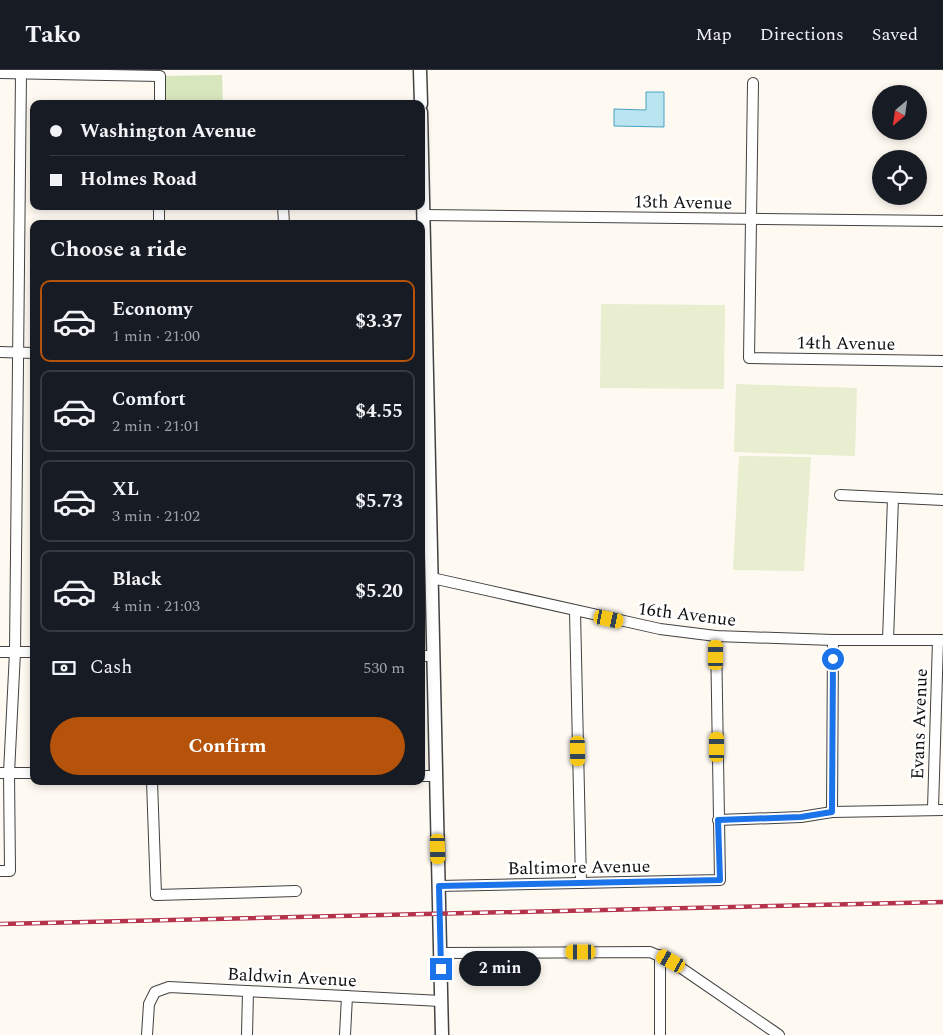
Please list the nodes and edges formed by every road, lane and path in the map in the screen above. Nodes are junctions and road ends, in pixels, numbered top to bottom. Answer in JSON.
{"nodes":[{"id":1,"x":420,"y":72,"type":"edge"},
{"id":2,"x":0,"y":73,"type":"edge"},
{"id":3,"x":21,"y":73,"type":"junction"},
{"id":4,"x":753,"y":83,"type":"dead end"},
{"id":5,"x":160,"y":100,"type":"edge"},
{"id":6,"x":421,"y":100,"type":"edge"},
{"id":7,"x":424,"y":210,"type":"edge"},
{"id":8,"x":424,"y":215,"type":"junction"},
{"id":9,"x":751,"y":219,"type":"junction"},
{"id":10,"x":424,"y":220,"type":"edge"},
{"id":11,"x":943,"y":221,"type":"edge"},
{"id":12,"x":0,"y":352,"type":"edge"},
{"id":13,"x":18,"y":352,"type":"junction"},
{"id":14,"x":30,"y":353,"type":"edge"},
{"id":15,"x":943,"y":361,"type":"edge"},
{"id":16,"x":425,"y":386,"type":"edge"},
{"id":17,"x":840,"y":495,"type":"dead end"},
{"id":18,"x":893,"y":498,"type":"junction"},
{"id":19,"x":943,"y":500,"type":"edge"},
{"id":20,"x":432,"y":578,"type":"junction"},
{"id":21,"x":575,"y":612,"type":"junction"},
{"id":22,"x":716,"y":636,"type":"junction"},
{"id":23,"x":833,"y":640,"type":"junction"},
{"id":24,"x":888,"y":640,"type":"junction"},
{"id":25,"x":940,"y":640,"type":"edge"},
{"id":26,"x":0,"y":652,"type":"edge"},
{"id":27,"x":15,"y":652,"type":"junction"},
{"id":28,"x":30,"y":652,"type":"edge"},
{"id":29,"x":428,"y":656,"type":"edge"},
{"id":30,"x":5,"y":773,"type":"edge"},
{"id":31,"x":30,"y":773,"type":"edge"},
{"id":32,"x":425,"y":776,"type":"edge"},
{"id":33,"x":436,"y":776,"type":"junction"},
{"id":34,"x":152,"y":785,"type":"edge"},
{"id":35,"x":938,"y":810,"type":"edge"},
{"id":36,"x":832,"y":812,"type":"junction"},
{"id":37,"x":718,"y":820,"type":"junction"},
{"id":38,"x":5,"y":871,"type":"edge"},
{"id":39,"x":581,"y":883,"type":"junction"},
{"id":40,"x":439,"y":886,"type":"junction"},
{"id":41,"x":296,"y":891,"type":"dead end"},
{"id":42,"x":441,"y":953,"type":"junction"},
{"id":43,"x":660,"y":955,"type":"junction"},
{"id":44,"x":248,"y":991,"type":"junction"},
{"id":45,"x":347,"y":996,"type":"junction"},
{"id":46,"x":441,"y":1001,"type":"junction"},
{"id":47,"x":147,"y":1035,"type":"edge"},
{"id":48,"x":247,"y":1035,"type":"edge"},
{"id":49,"x":345,"y":1035,"type":"edge"},
{"id":50,"x":442,"y":1035,"type":"edge"},
{"id":51,"x":660,"y":1035,"type":"edge"},
{"id":52,"x":779,"y":1035,"type":"edge"}],
"edges":[{"from":1,"to":6,"type":"street"},
{"from":2,"to":3,"type":"street"},
{"from":3,"to":5,"type":"street"},
{"from":3,"to":13,"type":"street"},
{"from":4,"to":9,"type":"street"},
{"from":7,"to":8,"type":"street"},
{"from":8,"to":9,"type":"street","name":"13th Avenue"},
{"from":8,"to":10,"type":"street"},
{"from":9,"to":11,"type":"street","name":"13th Avenue"},
{"from":9,"to":15,"type":"street","name":"14th Avenue"},
{"from":12,"to":13,"type":"street"},
{"from":13,"to":14,"type":"street"},
{"from":13,"to":27,"type":"street"},
{"from":16,"to":20,"type":"street"},
{"from":17,"to":18,"type":"street"},
{"from":18,"to":19,"type":"street"},
{"from":18,"to":24,"type":"street"},
{"from":20,"to":21,"type":"street","name":"16th Avenue"},
{"from":20,"to":29,"type":"street"},
{"from":21,"to":22,"type":"street","name":"16th Avenue"},
{"from":21,"to":39,"type":"street"},
{"from":22,"to":23,"type":"street","name":"16th Avenue"},
{"from":22,"to":37,"type":"street"},
{"from":23,"to":24,"type":"street","name":"16th Avenue"},
{"from":23,"to":36,"type":"street"},
{"from":24,"to":25,"type":"street","name":"16th Avenue"},
{"from":25,"to":35,"type":"street","name":"Evans Avenue"},
{"from":26,"to":27,"type":"street"},
{"from":27,"to":28,"type":"street"},
{"from":27,"to":30,"type":"street"},
{"from":29,"to":33,"type":"street"},
{"from":30,"to":31,"type":"street"},
{"from":30,"to":38,"type":"street"},
{"from":32,"to":33,"type":"street"},
{"from":33,"to":40,"type":"street"},
{"from":34,"to":41,"type":"street"},
{"from":35,"to":36,"type":"street"},
{"from":36,"to":37,"type":"street"},
{"from":37,"to":39,"type":"street","name":"Baltimore Avenue"},
{"from":39,"to":40,"type":"street","name":"Baltimore Avenue"},
{"from":40,"to":42,"type":"street"},
{"from":42,"to":43,"type":"street"},
{"from":42,"to":46,"type":"street"},
{"from":43,"to":51,"type":"street"},
{"from":43,"to":52,"type":"street"},
{"from":44,"to":45,"type":"street","name":"Baldwin Avenue"},
{"from":44,"to":47,"type":"street","name":"Baldwin Avenue"},
{"from":44,"to":48,"type":"street"},
{"from":45,"to":46,"type":"street","name":"Baldwin Avenue"},
{"from":45,"to":49,"type":"street"},
{"from":46,"to":50,"type":"street"}]}
